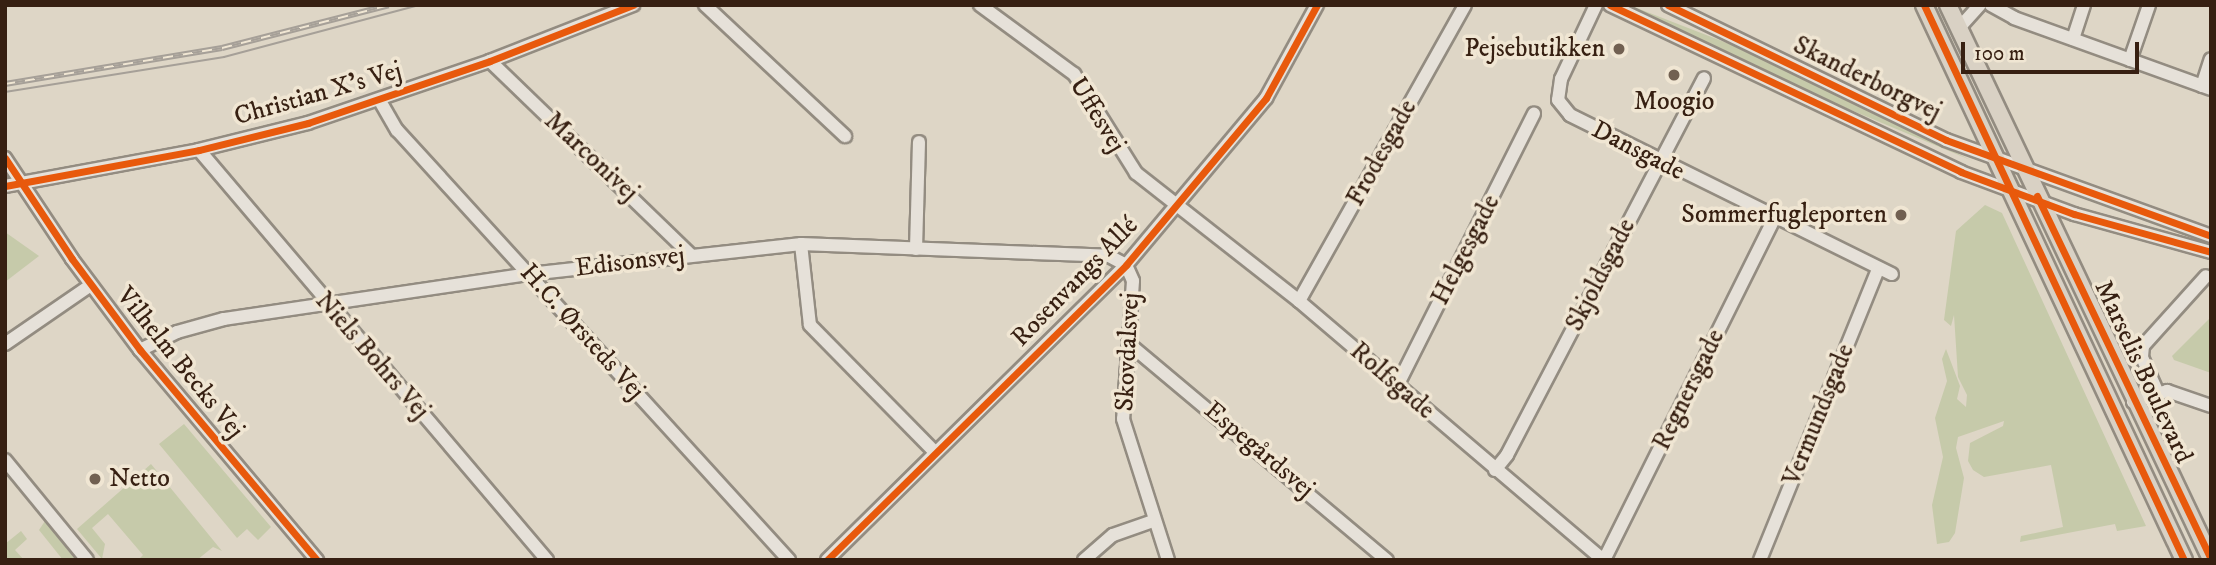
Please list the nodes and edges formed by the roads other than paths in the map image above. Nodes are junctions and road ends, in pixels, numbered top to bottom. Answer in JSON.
{"nodes":[{"id":1,"x":633,"y":5,"type":"edge"},
{"id":2,"x":705,"y":5,"type":"edge"},
{"id":3,"x":980,"y":5,"type":"edge"},
{"id":4,"x":1317,"y":5,"type":"edge"},
{"id":5,"x":1465,"y":5,"type":"edge"},
{"id":6,"x":1595,"y":5,"type":"edge"},
{"id":7,"x":1610,"y":5,"type":"edge"},
{"id":8,"x":1668,"y":5,"type":"edge"},
{"id":9,"x":1924,"y":5,"type":"edge"},
{"id":10,"x":1948,"y":5,"type":"edge"},
{"id":11,"x":2084,"y":5,"type":"edge"},
{"id":12,"x":2149,"y":5,"type":"edge"},
{"id":13,"x":1978,"y":6,"type":"edge"},
{"id":14,"x":1994,"y":6,"type":"edge"},
{"id":15,"x":1959,"y":28,"type":"junction"},
{"id":16,"x":2073,"y":39,"type":"junction"},
{"id":17,"x":2211,"y":59,"type":"edge"},
{"id":18,"x":2130,"y":60,"type":"junction"},
{"id":19,"x":489,"y":61,"type":"junction"},
{"id":20,"x":1704,"y":78,"type":"dead end"},
{"id":21,"x":2206,"y":87,"type":"edge"},
{"id":22,"x":380,"y":100,"type":"junction"},
{"id":23,"x":1534,"y":114,"type":"dead end"},
{"id":24,"x":845,"y":136,"type":"dead end"},
{"id":25,"x":919,"y":142,"type":"dead end"},
{"id":26,"x":199,"y":150,"type":"junction"},
{"id":27,"x":5,"y":158,"type":"edge"},
{"id":28,"x":1994,"y":160,"type":"junction"},
{"id":29,"x":1659,"y":162,"type":"junction"},
{"id":30,"x":2025,"y":172,"type":"junction"},
{"id":31,"x":22,"y":183,"type":"junction"},
{"id":32,"x":5,"y":186,"type":"edge"},
{"id":33,"x":2008,"y":190,"type":"junction"},
{"id":34,"x":2039,"y":201,"type":"junction"},
{"id":35,"x":1179,"y":203,"type":"junction"},
{"id":36,"x":1773,"y":219,"type":"junction"},
{"id":37,"x":2211,"y":236,"type":"edge"},
{"id":38,"x":802,"y":244,"type":"junction"},
{"id":39,"x":916,"y":249,"type":"junction"},
{"id":40,"x":2211,"y":252,"type":"edge"},
{"id":41,"x":691,"y":255,"type":"junction"},
{"id":42,"x":1126,"y":265,"type":"junction"},
{"id":43,"x":1878,"y":270,"type":"junction"},
{"id":44,"x":529,"y":274,"type":"junction"},
{"id":45,"x":1892,"y":274,"type":"dead end"},
{"id":46,"x":2206,"y":276,"type":"dead end"},
{"id":47,"x":91,"y":285,"type":"junction"},
{"id":48,"x":1299,"y":301,"type":"junction"},
{"id":49,"x":328,"y":304,"type":"junction"},
{"id":50,"x":7,"y":340,"type":"edge"},
{"id":51,"x":1128,"y":343,"type":"junction"},
{"id":52,"x":140,"y":350,"type":"junction"},
{"id":53,"x":1397,"y":386,"type":"junction"},
{"id":54,"x":2157,"y":391,"type":"junction"},
{"id":55,"x":2133,"y":402,"type":"junction"},
{"id":56,"x":2211,"y":406,"type":"edge"},
{"id":57,"x":935,"y":452,"type":"junction"},
{"id":58,"x":5,"y":460,"type":"edge"},
{"id":59,"x":1495,"y":470,"type":"junction"},
{"id":60,"x":1153,"y":521,"type":"junction"},
{"id":61,"x":2211,"y":559,"type":"edge"},
{"id":62,"x":87,"y":560,"type":"edge"},
{"id":63,"x":317,"y":560,"type":"edge"},
{"id":64,"x":547,"y":560,"type":"edge"},
{"id":65,"x":789,"y":560,"type":"edge"},
{"id":66,"x":827,"y":560,"type":"edge"},
{"id":67,"x":1084,"y":560,"type":"edge"},
{"id":68,"x":1168,"y":560,"type":"edge"},
{"id":69,"x":1387,"y":560,"type":"edge"},
{"id":70,"x":1604,"y":560,"type":"edge"},
{"id":71,"x":1760,"y":560,"type":"edge"},
{"id":72,"x":2184,"y":560,"type":"edge"}],
"edges":[{"from":1,"to":19,"type":"street","name":"Christian X's Vej"},
{"from":2,"to":24,"type":"street"},
{"from":3,"to":35,"type":"street","name":"Uffesvej"},
{"from":4,"to":35,"type":"street","name":"Rosenvangs Allé"},
{"from":5,"to":48,"type":"street","name":"Frodesgade"},
{"from":6,"to":29,"type":"street","name":"Dansgade"},
{"from":7,"to":33,"type":"street","name":"Skanderborgvej"},
{"from":8,"to":28,"type":"street","name":"Skanderborgvej"},
{"from":9,"to":28,"type":"main road","name":"Marselis Boulevard"},
{"from":10,"to":15,"type":"main road","name":"Marselis Boulevard"},
{"from":11,"to":16,"type":"street"},
{"from":12,"to":18,"type":"street"},
{"from":13,"to":15,"type":"street"},
{"from":14,"to":16,"type":"street"},
{"from":15,"to":30,"type":"main road","name":"Marselis Boulevard"},
{"from":16,"to":18,"type":"street"},
{"from":17,"to":21,"type":"street"},
{"from":18,"to":21,"type":"street"},
{"from":19,"to":22,"type":"street","name":"Christian X's Vej"},
{"from":19,"to":41,"type":"street","name":"Marconivej"},
{"from":20,"to":29,"type":"street","name":"Skjoldsgade"},
{"from":22,"to":26,"type":"street","name":"Christian X's Vej"},
{"from":22,"to":44,"type":"street","name":"H.C. Ørsteds Vej"},
{"from":23,"to":53,"type":"street","name":"Helgesgade"},
{"from":25,"to":39,"type":"street"},
{"from":26,"to":31,"type":"street","name":"Christian X's Vej"},
{"from":26,"to":49,"type":"street","name":"Niels Bohrs Vej"},
{"from":27,"to":31,"type":"street","name":"Vilhelm Becks Vej"},
{"from":28,"to":30,"type":"street","name":"Skanderborgvej"},
{"from":28,"to":33,"type":"main road","name":"Marselis Boulevard"},
{"from":29,"to":36,"type":"street","name":"Dansgade"},
{"from":29,"to":59,"type":"street","name":"Skjoldsgade"},
{"from":30,"to":34,"type":"main road","name":"Marselis Boulevard"},
{"from":30,"to":37,"type":"street","name":"Skanderborgvej"},
{"from":31,"to":32,"type":"street","name":"Christian X's Vej"},
{"from":31,"to":47,"type":"street","name":"Vilhelm Becks Vej"},
{"from":33,"to":34,"type":"street","name":"Skanderborgvej"},
{"from":33,"to":72,"type":"main road","name":"Marselis Boulevard"},
{"from":34,"to":40,"type":"street","name":"Skanderborgvej"},
{"from":34,"to":55,"type":"main road","name":"Marselis Boulevard"},
{"from":35,"to":42,"type":"street","name":"Rosenvangs Allé"},
{"from":35,"to":48,"type":"street","name":"Rolfsgade"},
{"from":36,"to":43,"type":"street","name":"Dansgade"},
{"from":36,"to":70,"type":"street","name":"Regnersgade"},
{"from":38,"to":39,"type":"street","name":"Edisonsvej"},
{"from":38,"to":41,"type":"street","name":"Edisonsvej"},
{"from":38,"to":57,"type":"street"},
{"from":39,"to":42,"type":"street","name":"Edisonsvej"},
{"from":41,"to":44,"type":"street","name":"Edisonsvej"},
{"from":42,"to":51,"type":"street","name":"Skovdalsvej"},
{"from":42,"to":57,"type":"street","name":"Rosenvangs Allé"},
{"from":43,"to":45,"type":"street","name":"Dansgade"},
{"from":43,"to":71,"type":"street","name":"Vermundsgade"},
{"from":44,"to":49,"type":"street","name":"Edisonsvej"},
{"from":44,"to":65,"type":"street","name":"H.C. Ørsteds Vej"},
{"from":46,"to":54,"type":"street"},
{"from":47,"to":50,"type":"street"},
{"from":47,"to":52,"type":"street","name":"Vilhelm Becks Vej"},
{"from":48,"to":53,"type":"street","name":"Rolfsgade"},
{"from":49,"to":52,"type":"street","name":"Edisonsvej"},
{"from":49,"to":64,"type":"street","name":"Niels Bohrs Vej"},
{"from":51,"to":60,"type":"street","name":"Skovdalsvej"},
{"from":51,"to":69,"type":"street","name":"Espegårdsvej"},
{"from":52,"to":63,"type":"street","name":"Vilhelm Becks Vej"},
{"from":53,"to":59,"type":"street","name":"Rolfsgade"},
{"from":54,"to":55,"type":"street"},
{"from":54,"to":56,"type":"street"},
{"from":55,"to":61,"type":"main road","name":"Marselis Boulevard"},
{"from":57,"to":66,"type":"street","name":"Rosenvangs Allé"},
{"from":58,"to":62,"type":"street"},
{"from":59,"to":70,"type":"street","name":"Rolfsgade"},
{"from":60,"to":67,"type":"street"},
{"from":60,"to":68,"type":"street","name":"Skovdalsvej"}]}
